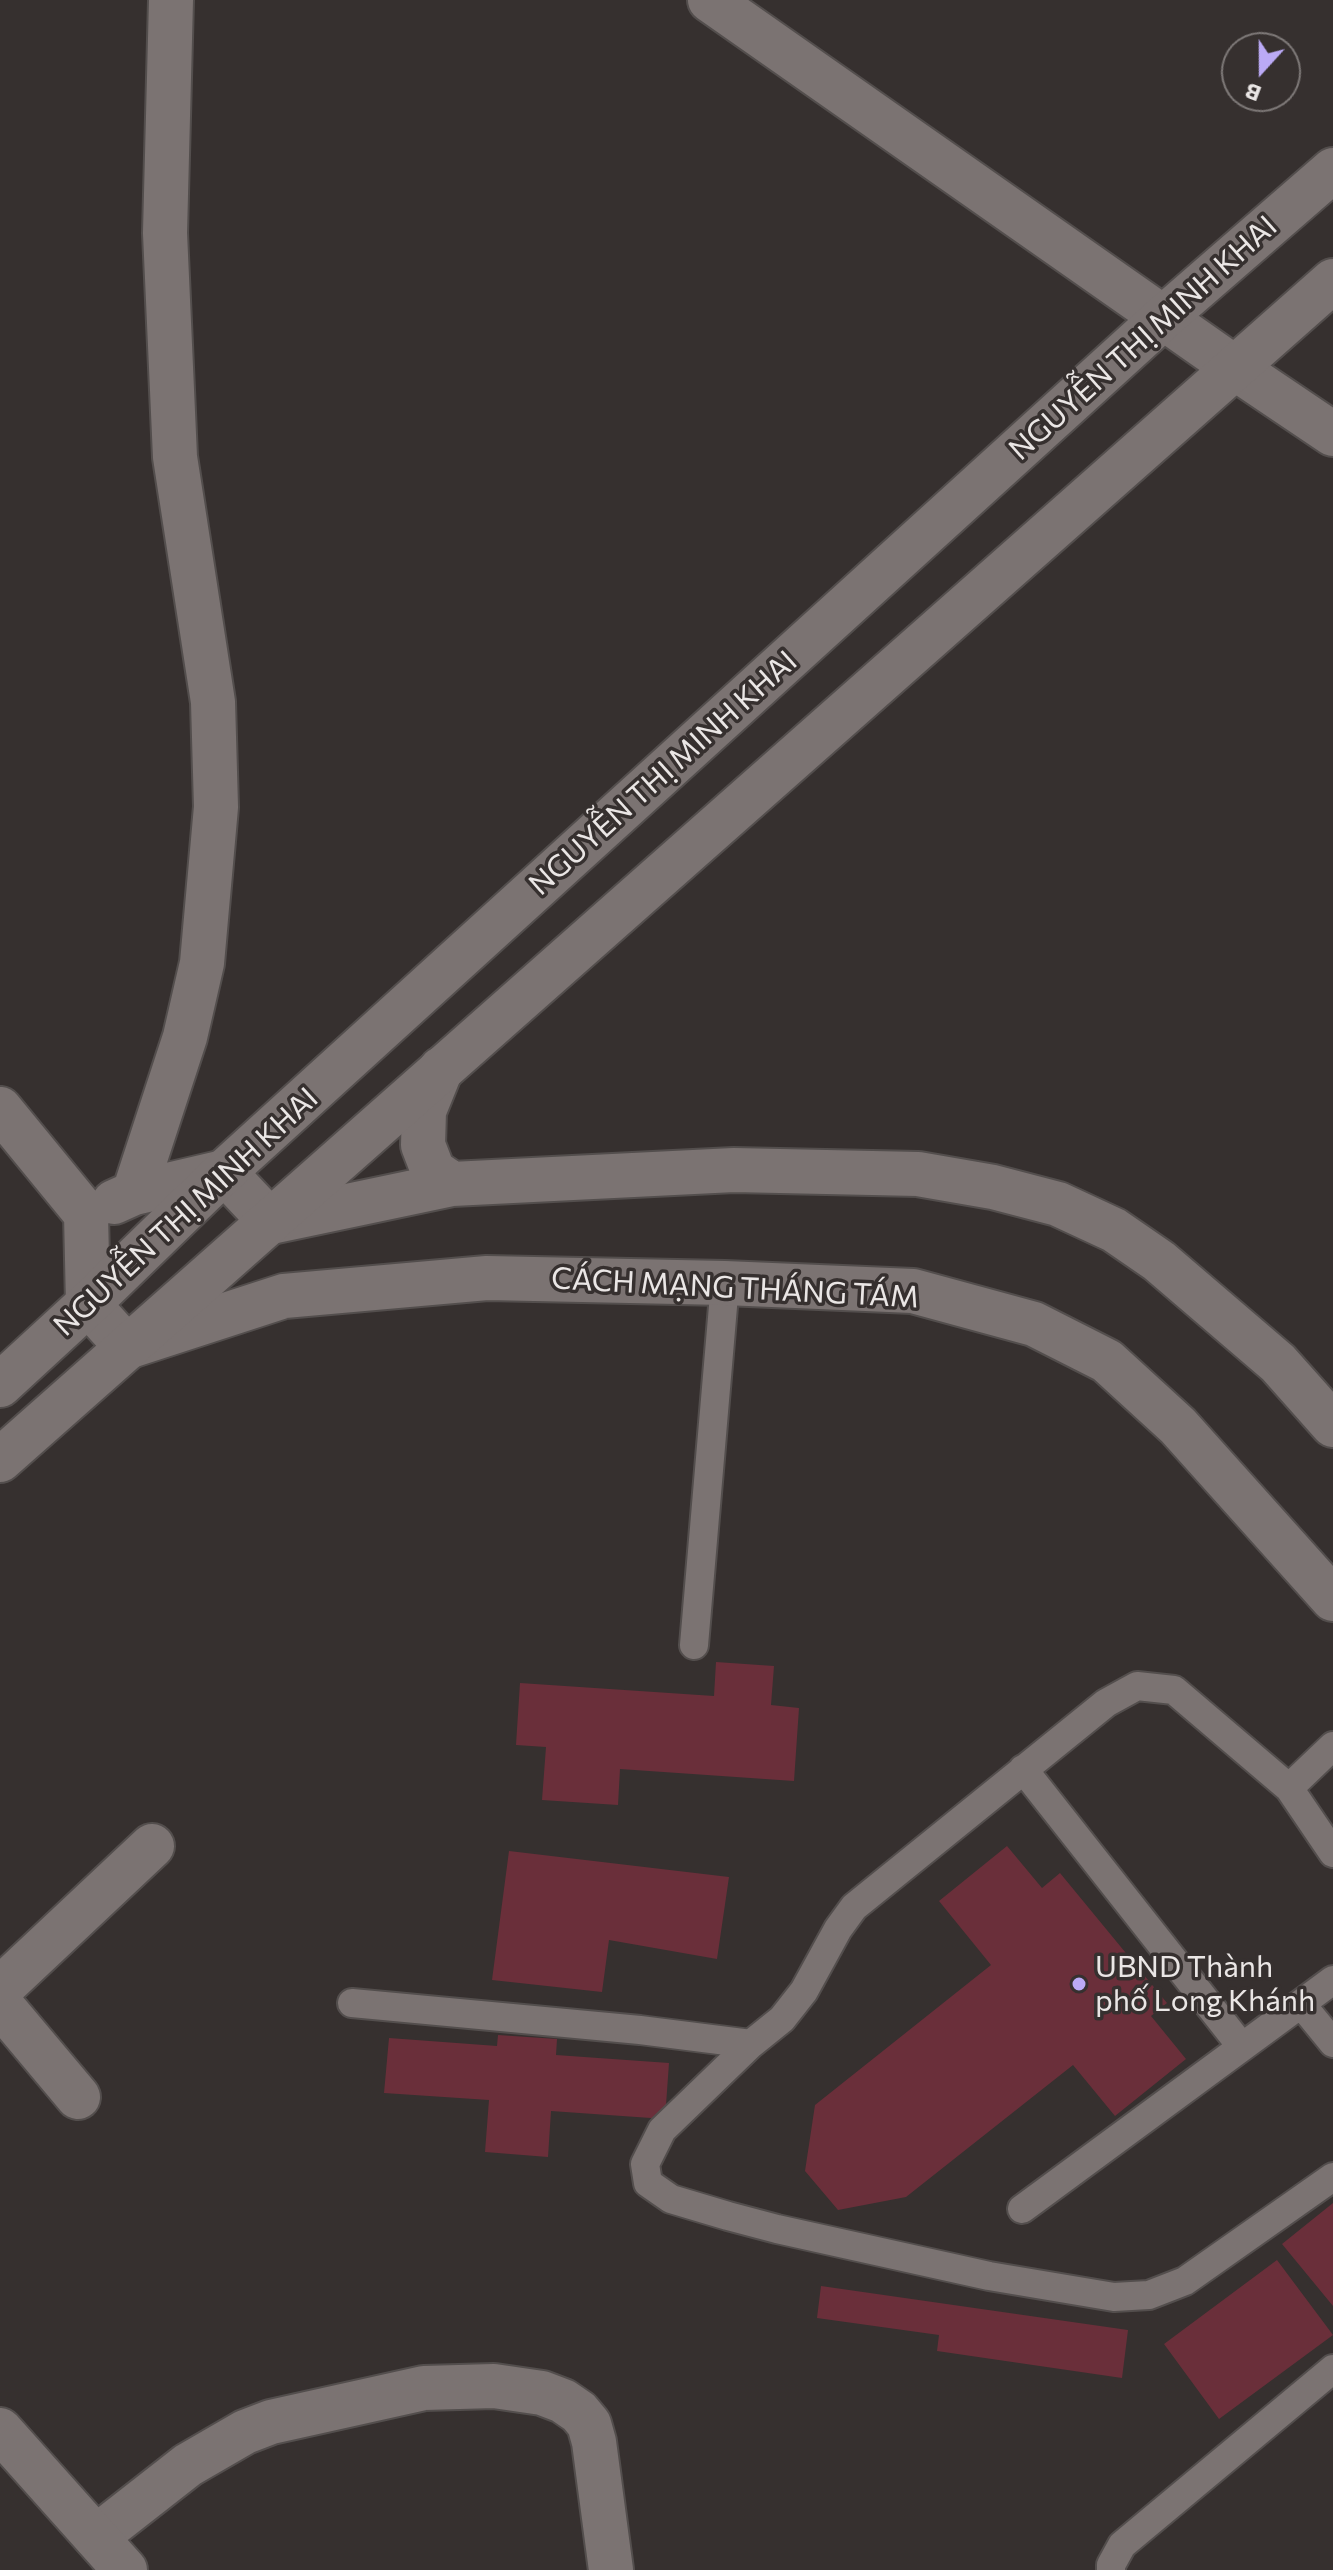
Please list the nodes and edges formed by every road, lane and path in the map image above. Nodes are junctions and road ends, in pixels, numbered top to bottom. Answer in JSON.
{"nodes":[{"id":1,"x":171,"y":0,"type":"edge"},
{"id":2,"x":710,"y":0,"type":"edge"},
{"id":3,"x":1333,"y":170,"type":"edge"},
{"id":4,"x":1333,"y":281,"type":"edge"},
{"id":5,"x":1164,"y":317,"type":"junction"},
{"id":6,"x":1235,"y":368,"type":"junction"},
{"id":7,"x":1333,"y":434,"type":"edge"},
{"id":8,"x":441,"y":1069,"type":"junction"},
{"id":9,"x":0,"y":1109,"type":"edge"},
{"id":10,"x":224,"y":1172,"type":"junction"},
{"id":11,"x":452,"y":1184,"type":"junction"},
{"id":12,"x":134,"y":1193,"type":"junction"},
{"id":13,"x":86,"y":1214,"type":"junction"},
{"id":14,"x":271,"y":1222,"type":"junction"},
{"id":15,"x":725,"y":1283,"type":"junction"},
{"id":16,"x":88,"y":1304,"type":"junction"},
{"id":17,"x":127,"y":1347,"type":"junction"},
{"id":18,"x":0,"y":1385,"type":"edge"},
{"id":19,"x":1333,"y":1425,"type":"edge"},
{"id":20,"x":0,"y":1460,"type":"edge"},
{"id":21,"x":1333,"y":1599,"type":"edge"},
{"id":22,"x":694,"y":1645,"type":"dead end"},
{"id":23,"x":1333,"y":1746,"type":"edge"},
{"id":24,"x":1023,"y":1769,"type":"junction"},
{"id":25,"x":1289,"y":1788,"type":"junction"},
{"id":26,"x":152,"y":1846,"type":"dead end"},
{"id":27,"x":1333,"y":1853,"type":"edge"},
{"id":28,"x":1333,"y":1980,"type":"edge"},
{"id":29,"x":0,"y":1989,"type":"edge"},
{"id":30,"x":352,"y":2003,"type":"dead end"},
{"id":31,"x":0,"y":2004,"type":"edge"},
{"id":32,"x":1302,"y":2005,"type":"junction"},
{"id":33,"x":1333,"y":2043,"type":"edge"},
{"id":34,"x":751,"y":2044,"type":"junction"},
{"id":35,"x":1242,"y":2047,"type":"junction"},
{"id":36,"x":78,"y":2097,"type":"dead end"},
{"id":37,"x":1333,"y":2177,"type":"edge"},
{"id":38,"x":1022,"y":2209,"type":"dead end"},
{"id":39,"x":1333,"y":2369,"type":"edge"},
{"id":40,"x":0,"y":2430,"type":"edge"},
{"id":41,"x":96,"y":2537,"type":"junction"},
{"id":42,"x":125,"y":2570,"type":"edge"},
{"id":43,"x":611,"y":2570,"type":"edge"},
{"id":44,"x":1111,"y":2570,"type":"edge"}],
"edges":[{"from":1,"to":12,"type":"street"},
{"from":2,"to":5,"type":"street"},
{"from":3,"to":5,"type":"street","name":"NGUYỄN THỊ MINH KHAI"},
{"from":4,"to":6,"type":"street","name":"NGUYỄN THỊ MINH KHAI"},
{"from":5,"to":6,"type":"street"},
{"from":5,"to":10,"type":"street","name":"NGUYỄN THỊ MINH KHAI"},
{"from":6,"to":7,"type":"street"},
{"from":6,"to":8,"type":"street","name":"NGUYỄN THỊ MINH KHAI"},
{"from":8,"to":11,"type":"street"},
{"from":8,"to":14,"type":"street","name":"NGUYỄN THỊ MINH KHAI"},
{"from":9,"to":13,"type":"street"},
{"from":10,"to":12,"type":"street"},
{"from":10,"to":14,"type":"street"},
{"from":10,"to":16,"type":"street","name":"NGUYỄN THỊ MINH KHAI"},
{"from":11,"to":14,"type":"street"},
{"from":11,"to":19,"type":"street"},
{"from":12,"to":13,"type":"street"},
{"from":13,"to":16,"type":"street"},
{"from":14,"to":17,"type":"street","name":"NGUYỄN THỊ MINH KHAI"},
{"from":15,"to":17,"type":"street","name":"CÁCH MẠNG THÁNG TÁM"},
{"from":15,"to":21,"type":"street","name":"CÁCH MẠNG THÁNG TÁM"},
{"from":15,"to":22,"type":"lane"},
{"from":16,"to":17,"type":"street"},
{"from":16,"to":18,"type":"street","name":"NGUYỄN THỊ MINH KHAI"},
{"from":17,"to":20,"type":"street","name":"NGUYỄN THỊ MINH KHAI"},
{"from":23,"to":25,"type":"lane"},
{"from":24,"to":25,"type":"lane"},
{"from":24,"to":34,"type":"lane"},
{"from":24,"to":35,"type":"lane"},
{"from":25,"to":27,"type":"lane"},
{"from":26,"to":29,"type":"street"},
{"from":28,"to":32,"type":"lane"},
{"from":30,"to":34,"type":"lane"},
{"from":31,"to":36,"type":"street"},
{"from":32,"to":33,"type":"lane"},
{"from":32,"to":35,"type":"lane"},
{"from":34,"to":37,"type":"lane"},
{"from":35,"to":38,"type":"lane"},
{"from":39,"to":44,"type":"lane"},
{"from":40,"to":41,"type":"street"},
{"from":41,"to":42,"type":"street"},
{"from":41,"to":43,"type":"street"}]}
